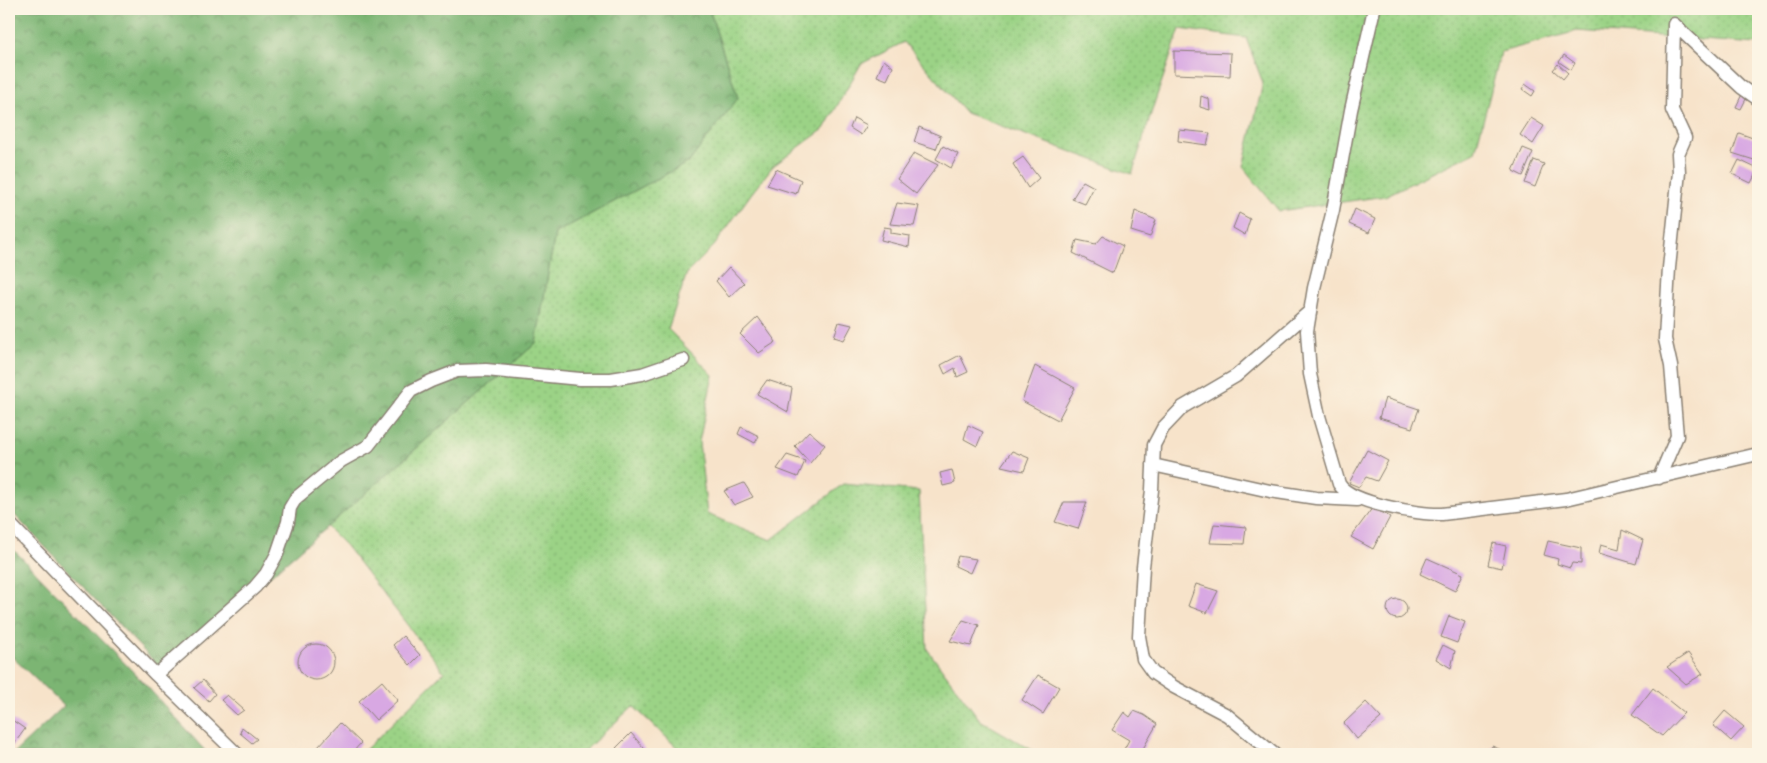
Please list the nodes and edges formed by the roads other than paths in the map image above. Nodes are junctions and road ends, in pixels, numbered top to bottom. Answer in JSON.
{"nodes":[{"id":1,"x":1374,"y":9,"type":"edge"},
{"id":2,"x":1758,"y":99,"type":"edge"},
{"id":3,"x":1309,"y":312,"type":"junction"},
{"id":4,"x":683,"y":360,"type":"dead end"},
{"id":5,"x":1758,"y":454,"type":"edge"},
{"id":6,"x":1153,"y":465,"type":"junction"},
{"id":7,"x":1659,"y":478,"type":"junction"},
{"id":8,"x":1369,"y":501,"type":"junction"},
{"id":9,"x":9,"y":523,"type":"edge"},
{"id":10,"x":156,"y":675,"type":"junction"},
{"id":11,"x":238,"y":754,"type":"edge"},
{"id":12,"x":1274,"y":754,"type":"edge"}],
"edges":[{"from":1,"to":3,"type":"street"},
{"from":2,"to":7,"type":"street"},
{"from":3,"to":6,"type":"street"},
{"from":3,"to":8,"type":"street"},
{"from":4,"to":10,"type":"street"},
{"from":5,"to":7,"type":"street"},
{"from":6,"to":8,"type":"street"},
{"from":6,"to":12,"type":"street"},
{"from":7,"to":8,"type":"street"},
{"from":9,"to":10,"type":"street"},
{"from":10,"to":11,"type":"street"}]}
